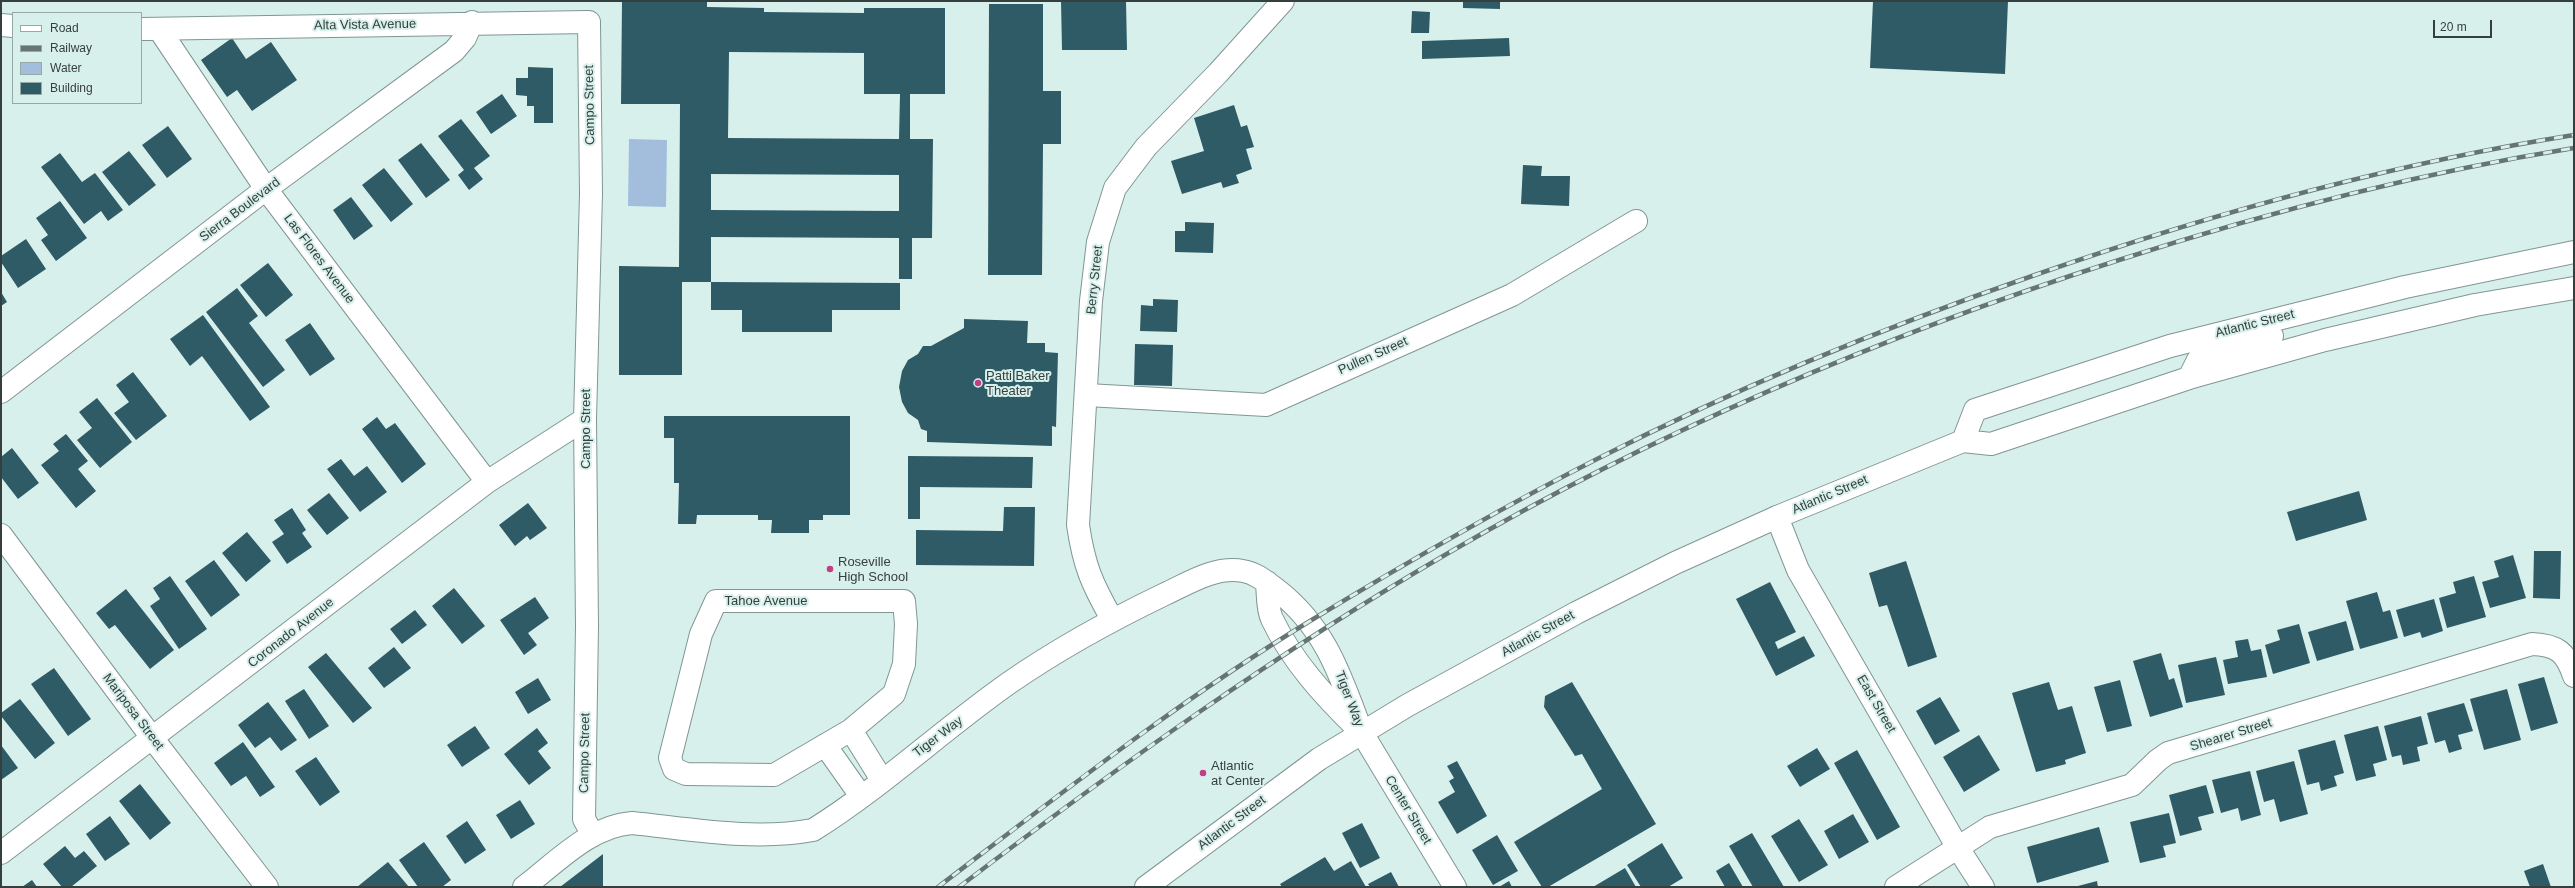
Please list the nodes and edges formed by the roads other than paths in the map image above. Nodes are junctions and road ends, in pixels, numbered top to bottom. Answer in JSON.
{"nodes":[{"id":1,"x":1283,"y":1,"type":"edge"},
{"id":2,"x":472,"y":22,"type":"junction"},
{"id":3,"x":589,"y":22,"type":"joint"},
{"id":4,"x":1,"y":25,"type":"edge"},
{"id":5,"x":12,"y":26,"type":"edge"},
{"id":6,"x":150,"y":29,"type":"edge"},
{"id":7,"x":266,"y":189,"type":"junction"},
{"id":8,"x":1636,"y":221,"type":"dead end"},
{"id":9,"x":2574,"y":252,"type":"edge"},
{"id":10,"x":2432,"y":282,"type":"junction"},
{"id":11,"x":2574,"y":288,"type":"edge"},
{"id":12,"x":2189,"y":378,"type":"junction"},
{"id":13,"x":1,"y":392,"type":"edge"},
{"id":14,"x":1087,"y":395,"type":"junction"},
{"id":15,"x":585,"y":419,"type":"junction"},
{"id":16,"x":1963,"y":441,"type":"junction"},
{"id":17,"x":487,"y":482,"type":"junction"},
{"id":18,"x":1777,"y":517,"type":"junction"},
{"id":19,"x":1,"y":535,"type":"edge"},
{"id":20,"x":1267,"y":582,"type":"junction"},
{"id":21,"x":1112,"y":619,"type":"junction"},
{"id":22,"x":2574,"y":676,"type":"edge"},
{"id":23,"x":851,"y":730,"type":"junction"},
{"id":24,"x":1362,"y":733,"type":"junction"},
{"id":25,"x":153,"y":739,"type":"junction"},
{"id":26,"x":825,"y":745,"type":"junction"},
{"id":27,"x":882,"y":780,"type":"junction"},
{"id":28,"x":861,"y":796,"type":"junction"},
{"id":29,"x":593,"y":834,"type":"junction"},
{"id":30,"x":1958,"y":848,"type":"junction"},
{"id":31,"x":1,"y":853,"type":"edge"},
{"id":32,"x":267,"y":887,"type":"edge"},
{"id":33,"x":524,"y":887,"type":"edge"},
{"id":34,"x":1146,"y":887,"type":"edge"},
{"id":35,"x":1455,"y":887,"type":"edge"},
{"id":36,"x":1896,"y":887,"type":"edge"},
{"id":37,"x":1983,"y":887,"type":"edge"}],
"edges":[{"from":1,"to":14,"type":"street","name":"Berry Street"},
{"from":2,"to":3,"type":"street","name":"Alta Vista Avenue"},
{"from":2,"to":6,"type":"street","name":"Alta Vista Avenue"},
{"from":2,"to":7,"type":"street","name":"Sierra Boulevard"},
{"from":3,"to":15,"type":"street","name":"Campo Street"},
{"from":4,"to":5,"type":"street"},
{"from":6,"to":7,"type":"street","name":"Las Flores Avenue"},
{"from":7,"to":13,"type":"street","name":"Sierra Boulevard"},
{"from":7,"to":17,"type":"street","name":"Las Flores Avenue"},
{"from":8,"to":14,"type":"street","name":"Pullen Street"},
{"from":9,"to":10,"type":"street","name":"Atlantic Street"},
{"from":10,"to":12,"type":"street"},
{"from":10,"to":16,"type":"street","name":"Atlantic Street"},
{"from":11,"to":12,"type":"street","name":"Atlantic Street"},
{"from":12,"to":16,"type":"street","name":"Atlantic Street"},
{"from":14,"to":21,"type":"street","name":"Berry Street"},
{"from":15,"to":17,"type":"street","name":"Coronado Avenue"},
{"from":15,"to":29,"type":"street","name":"Campo Street"},
{"from":16,"to":18,"type":"street","name":"Atlantic Street"},
{"from":17,"to":25,"type":"street","name":"Coronado Avenue"},
{"from":18,"to":24,"type":"street","name":"Atlantic Street"},
{"from":18,"to":30,"type":"street","name":"East Street"},
{"from":19,"to":25,"type":"street","name":"Mariposa Street"},
{"from":20,"to":21,"type":"street","name":"Tiger Way"},
{"from":20,"to":24,"type":"street","name":"Tiger Way"},
{"from":20,"to":24,"type":"street","name":"Tiger Way"},
{"from":21,"to":27,"type":"street","name":"Tiger Way"},
{"from":22,"to":30,"type":"street","name":"Shearer Street"},
{"from":23,"to":26,"type":"street","name":"Tahoe Avenue"},
{"from":23,"to":26,"type":"street","name":"Tahoe Avenue"},
{"from":23,"to":27,"type":"street"},
{"from":24,"to":34,"type":"street","name":"Atlantic Street"},
{"from":24,"to":35,"type":"street","name":"Center Street"},
{"from":25,"to":31,"type":"street","name":"Coronado Avenue"},
{"from":25,"to":32,"type":"street","name":"Mariposa Street"},
{"from":26,"to":28,"type":"street"},
{"from":27,"to":28,"type":"street","name":"Tiger Way"},
{"from":28,"to":29,"type":"street","name":"Tiger Way"},
{"from":29,"to":33,"type":"street"},
{"from":30,"to":36,"type":"street","name":"Shearer Street"},
{"from":30,"to":37,"type":"street","name":"East Street"}]}
